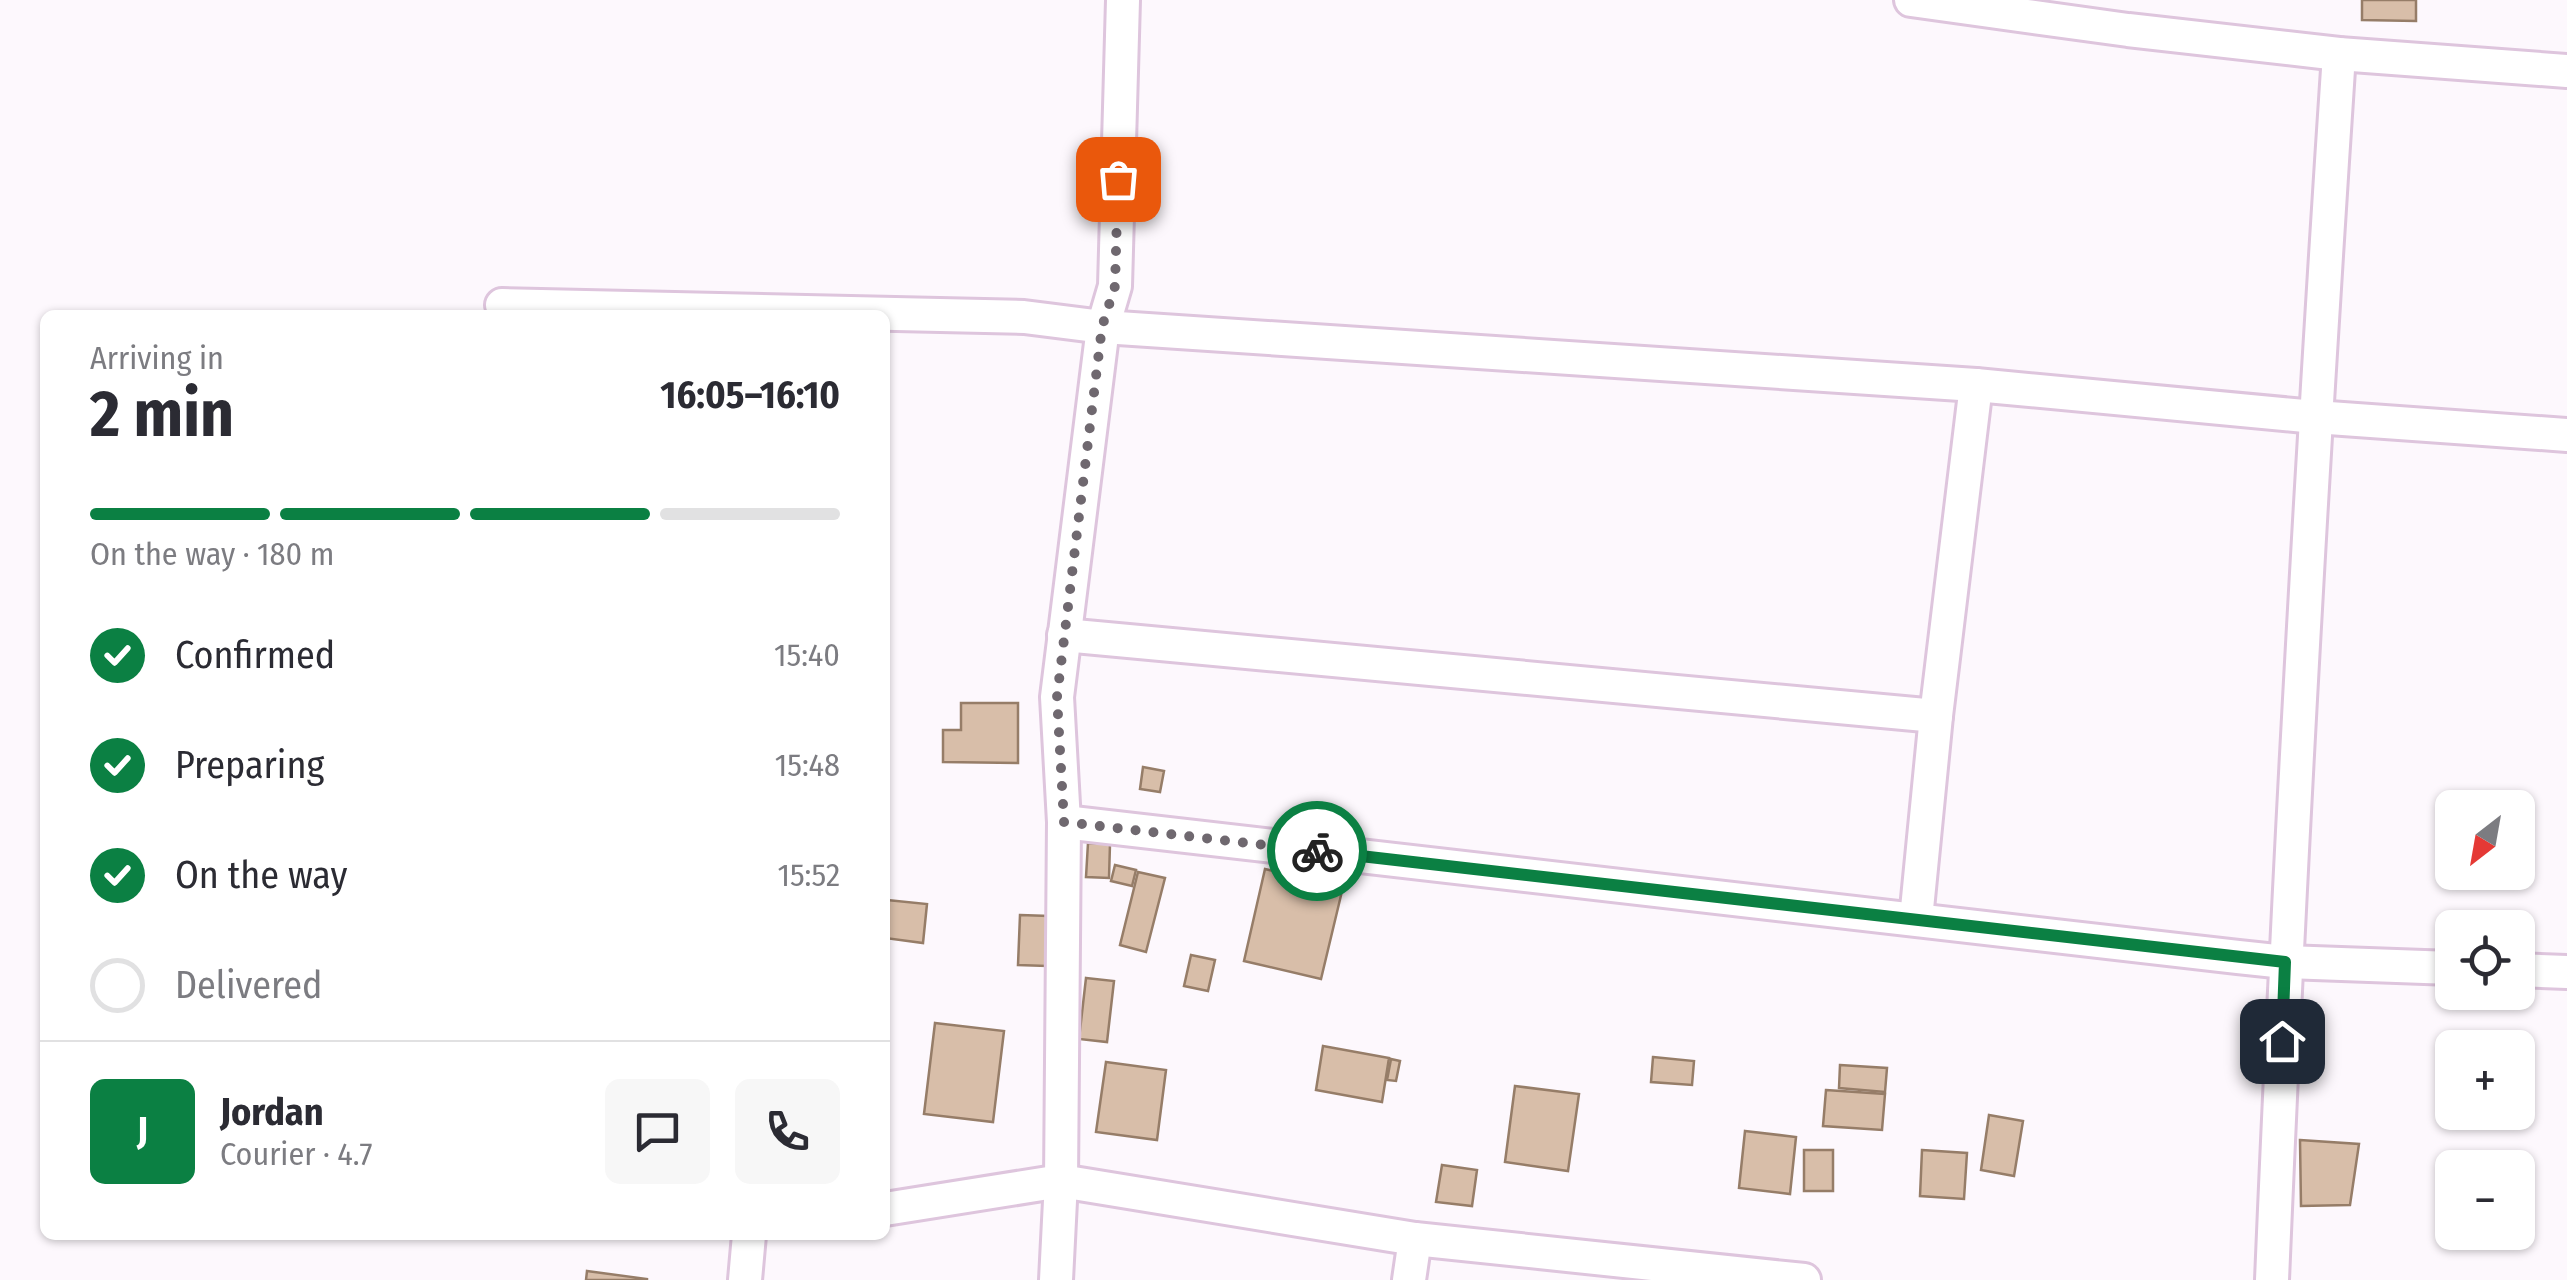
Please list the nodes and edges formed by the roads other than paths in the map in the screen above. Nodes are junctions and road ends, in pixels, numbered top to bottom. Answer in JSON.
{"nodes":[{"id":1,"x":1124,"y":0,"type":"edge"},
{"id":2,"x":1911,"y":0,"type":"edge"},
{"id":3,"x":2132,"y":15,"type":"edge"},
{"id":4,"x":2338,"y":54,"type":"junction"},
{"id":5,"x":2567,"y":71,"type":"edge"},
{"id":6,"x":502,"y":304,"type":"dead end"},
{"id":7,"x":743,"y":310,"type":"edge"},
{"id":8,"x":890,"y":314,"type":"edge"},
{"id":9,"x":1102,"y":327,"type":"junction"},
{"id":10,"x":1976,"y":385,"type":"junction"},
{"id":11,"x":2315,"y":417,"type":"junction"},
{"id":12,"x":2567,"y":435,"type":"edge"},
{"id":13,"x":1064,"y":635,"type":"junction"},
{"id":14,"x":1936,"y":716,"type":"junction"},
{"id":15,"x":1064,"y":822,"type":"junction"},
{"id":16,"x":1916,"y":918,"type":"junction"},
{"id":17,"x":2285,"y":962,"type":"junction"},
{"id":18,"x":2435,"y":967,"type":"edge"},
{"id":19,"x":2535,"y":971,"type":"edge"},
{"id":20,"x":2567,"y":972,"type":"edge"},
{"id":21,"x":1061,"y":1180,"type":"junction"},
{"id":22,"x":890,"y":1207,"type":"edge"},
{"id":23,"x":1415,"y":1238,"type":"junction"},
{"id":24,"x":748,"y":1240,"type":"edge"},
{"id":25,"x":744,"y":1280,"type":"edge"},
{"id":26,"x":1056,"y":1280,"type":"edge"},
{"id":27,"x":1409,"y":1280,"type":"edge"},
{"id":28,"x":1804,"y":1280,"type":"edge"},
{"id":29,"x":2272,"y":1280,"type":"edge"}],
"edges":[{"from":1,"to":9,"type":"street"},
{"from":2,"to":3,"type":"street"},
{"from":3,"to":4,"type":"street"},
{"from":4,"to":5,"type":"street"},
{"from":4,"to":11,"type":"street"},
{"from":6,"to":7,"type":"street"},
{"from":8,"to":9,"type":"street"},
{"from":9,"to":10,"type":"street"},
{"from":9,"to":13,"type":"street"},
{"from":10,"to":11,"type":"street"},
{"from":10,"to":14,"type":"street"},
{"from":11,"to":12,"type":"street"},
{"from":11,"to":17,"type":"street"},
{"from":13,"to":14,"type":"street"},
{"from":13,"to":15,"type":"street"},
{"from":14,"to":16,"type":"street"},
{"from":15,"to":16,"type":"street"},
{"from":15,"to":21,"type":"street"},
{"from":16,"to":17,"type":"street"},
{"from":17,"to":18,"type":"street"},
{"from":17,"to":29,"type":"street"},
{"from":19,"to":20,"type":"street"},
{"from":21,"to":22,"type":"street"},
{"from":21,"to":23,"type":"street"},
{"from":21,"to":26,"type":"street"},
{"from":23,"to":27,"type":"street"},
{"from":23,"to":28,"type":"street"},
{"from":24,"to":25,"type":"street"}]}
